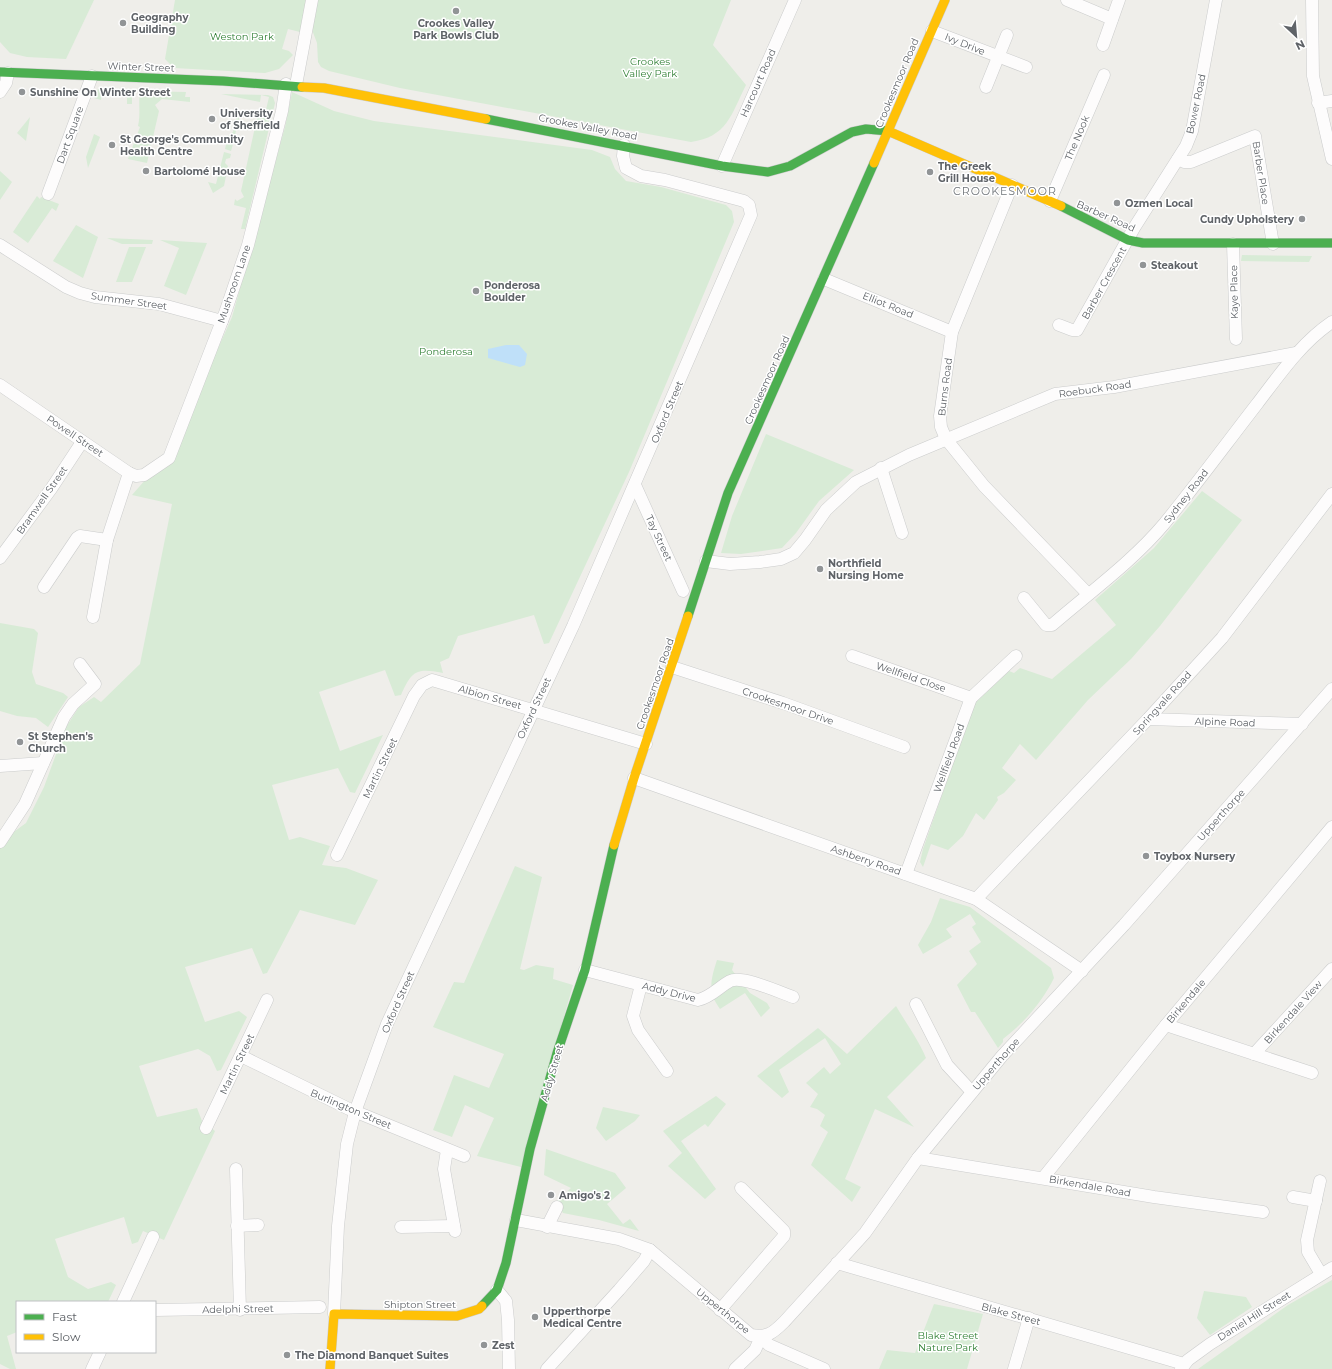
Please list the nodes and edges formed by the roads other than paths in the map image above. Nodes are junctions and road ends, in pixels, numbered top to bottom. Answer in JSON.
{"nodes":[{"id":1,"x":312,"y":0,"type":"edge"},
{"id":2,"x":795,"y":0,"type":"edge"},
{"id":3,"x":945,"y":0,"type":"edge"},
{"id":4,"x":1067,"y":0,"type":"edge"},
{"id":5,"x":1119,"y":0,"type":"edge"},
{"id":6,"x":1216,"y":0,"type":"edge"},
{"id":7,"x":1312,"y":0,"type":"edge"},
{"id":8,"x":1112,"y":19,"type":"junction"},
{"id":9,"x":932,"y":30,"type":"junction"},
{"id":10,"x":1007,"y":35,"type":"dead end"},
{"id":11,"x":1103,"y":45,"type":"dead end"},
{"id":12,"x":998,"y":57,"type":"junction"},
{"id":13,"x":1026,"y":67,"type":"dead end"},
{"id":14,"x":4,"y":72,"type":"edge"},
{"id":15,"x":1104,"y":75,"type":"dead end"},
{"id":16,"x":92,"y":76,"type":"junction"},
{"id":17,"x":285,"y":84,"type":"junction"},
{"id":18,"x":986,"y":88,"type":"dead end"},
{"id":19,"x":0,"y":92,"type":"edge"},
{"id":20,"x":1332,"y":101,"type":"edge"},
{"id":21,"x":1318,"y":102,"type":"junction"},
{"id":22,"x":889,"y":131,"type":"junction"},
{"id":23,"x":624,"y":145,"type":"junction"},
{"id":24,"x":1178,"y":159,"type":"junction"},
{"id":25,"x":1332,"y":159,"type":"edge"},
{"id":26,"x":722,"y":166,"type":"junction"},
{"id":27,"x":1012,"y":184,"type":"junction"},
{"id":28,"x":48,"y":194,"type":"dead end"},
{"id":29,"x":1050,"y":201,"type":"junction"},
{"id":30,"x":1128,"y":240,"type":"junction"},
{"id":31,"x":1332,"y":243,"type":"edge"},
{"id":32,"x":1233,"y":244,"type":"junction"},
{"id":33,"x":1273,"y":244,"type":"junction"},
{"id":34,"x":0,"y":245,"type":"edge"},
{"id":35,"x":824,"y":279,"type":"junction"},
{"id":36,"x":222,"y":322,"type":"junction"},
{"id":37,"x":1332,"y":322,"type":"edge"},
{"id":38,"x":1059,"y":325,"type":"dead end"},
{"id":39,"x":952,"y":332,"type":"junction"},
{"id":40,"x":1236,"y":339,"type":"dead end"},
{"id":41,"x":1296,"y":353,"type":"junction"},
{"id":42,"x":0,"y":384,"type":"edge"},
{"id":43,"x":946,"y":439,"type":"junction"},
{"id":44,"x":82,"y":442,"type":"junction"},
{"id":45,"x":881,"y":468,"type":"junction"},
{"id":46,"x":129,"y":473,"type":"junction"},
{"id":47,"x":635,"y":485,"type":"junction"},
{"id":48,"x":1332,"y":494,"type":"edge"},
{"id":49,"x":902,"y":533,"type":"dead end"},
{"id":50,"x":107,"y":540,"type":"junction"},
{"id":51,"x":0,"y":558,"type":"edge"},
{"id":52,"x":706,"y":561,"type":"junction"},
{"id":53,"x":44,"y":587,"type":"dead end"},
{"id":54,"x":683,"y":591,"type":"dead end"},
{"id":55,"x":1088,"y":594,"type":"junction"},
{"id":56,"x":1024,"y":598,"type":"dead end"},
{"id":57,"x":93,"y":617,"type":"dead end"},
{"id":58,"x":852,"y":656,"type":"dead end"},
{"id":59,"x":1016,"y":656,"type":"dead end"},
{"id":60,"x":80,"y":664,"type":"dead end"},
{"id":61,"x":672,"y":667,"type":"junction"},
{"id":62,"x":425,"y":682,"type":"joint"},
{"id":63,"x":1332,"y":689,"type":"edge"},
{"id":64,"x":971,"y":698,"type":"junction"},
{"id":65,"x":533,"y":710,"type":"junction"},
{"id":66,"x":1148,"y":719,"type":"junction"},
{"id":67,"x":1302,"y":724,"type":"junction"},
{"id":68,"x":646,"y":744,"type":"junction"},
{"id":69,"x":904,"y":747,"type":"dead end"},
{"id":70,"x":43,"y":763,"type":"junction"},
{"id":71,"x":0,"y":766,"type":"edge"},
{"id":72,"x":634,"y":778,"type":"junction"},
{"id":73,"x":1332,"y":827,"type":"edge"},
{"id":74,"x":1,"y":838,"type":"edge"},
{"id":75,"x":337,"y":855,"type":"dead end"},
{"id":76,"x":906,"y":874,"type":"junction"},
{"id":77,"x":976,"y":899,"type":"junction"},
{"id":78,"x":1332,"y":969,"type":"edge"},
{"id":79,"x":585,"y":970,"type":"junction"},
{"id":80,"x":1082,"y":971,"type":"junction"},
{"id":81,"x":641,"y":985,"type":"junction"},
{"id":82,"x":792,"y":997,"type":"dead end"},
{"id":83,"x":268,"y":1000,"type":"dead end"},
{"id":84,"x":916,"y":1004,"type":"dead end"},
{"id":85,"x":1166,"y":1026,"type":"junction"},
{"id":86,"x":1254,"y":1054,"type":"junction"},
{"id":87,"x":241,"y":1056,"type":"junction"},
{"id":88,"x":667,"y":1071,"type":"dead end"},
{"id":89,"x":1312,"y":1073,"type":"dead end"},
{"id":90,"x":972,"y":1092,"type":"junction"},
{"id":91,"x":354,"y":1112,"type":"junction"},
{"id":92,"x":206,"y":1128,"type":"dead end"},
{"id":93,"x":447,"y":1150,"type":"junction"},
{"id":94,"x":464,"y":1156,"type":"dead end"},
{"id":95,"x":918,"y":1158,"type":"junction"},
{"id":96,"x":236,"y":1169,"type":"dead end"},
{"id":97,"x":1043,"y":1178,"type":"junction"},
{"id":98,"x":1320,"y":1181,"type":"dead end"},
{"id":99,"x":741,"y":1188,"type":"dead end"},
{"id":100,"x":1293,"y":1197,"type":"dead end"},
{"id":101,"x":1316,"y":1201,"type":"junction"},
{"id":102,"x":557,"y":1207,"type":"dead end"},
{"id":103,"x":1263,"y":1212,"type":"dead end"},
{"id":104,"x":516,"y":1220,"type":"junction"},
{"id":105,"x":258,"y":1225,"type":"dead end"},
{"id":106,"x":238,"y":1226,"type":"junction"},
{"id":107,"x":547,"y":1226,"type":"junction"},
{"id":108,"x":401,"y":1227,"type":"dead end"},
{"id":109,"x":153,"y":1237,"type":"dead end"},
{"id":110,"x":650,"y":1250,"type":"junction"},
{"id":111,"x":837,"y":1263,"type":"junction"},
{"id":112,"x":1332,"y":1268,"type":"edge"},
{"id":113,"x":1321,"y":1274,"type":"junction"},
{"id":114,"x":497,"y":1290,"type":"junction"},
{"id":115,"x":123,"y":1301,"type":"edge"},
{"id":116,"x":320,"y":1307,"type":"dead end"},
{"id":117,"x":156,"y":1310,"type":"edge"},
{"id":118,"x":240,"y":1310,"type":"junction"},
{"id":119,"x":720,"y":1310,"type":"junction"},
{"id":120,"x":334,"y":1314,"type":"junction"},
{"id":121,"x":1029,"y":1318,"type":"junction"},
{"id":122,"x":761,"y":1337,"type":"junction"},
{"id":123,"x":100,"y":1353,"type":"edge"},
{"id":124,"x":1182,"y":1366,"type":"edge"},
{"id":125,"x":92,"y":1369,"type":"edge"},
{"id":126,"x":330,"y":1369,"type":"edge"},
{"id":127,"x":509,"y":1369,"type":"edge"},
{"id":128,"x":547,"y":1369,"type":"edge"},
{"id":129,"x":735,"y":1369,"type":"edge"},
{"id":130,"x":824,"y":1369,"type":"edge"},
{"id":131,"x":1014,"y":1369,"type":"edge"}],
"edges":[{"from":1,"to":17,"type":"street","name":"Mushroom Lane"},
{"from":2,"to":26,"type":"street","name":"Harcourt Road"},
{"from":3,"to":9,"type":"street","name":"Crookesmoor Road"},
{"from":4,"to":8,"type":"street"},
{"from":5,"to":8,"type":"street"},
{"from":6,"to":24,"type":"street","name":"Bower Road"},
{"from":7,"to":21,"type":"street"},
{"from":8,"to":11,"type":"street"},
{"from":9,"to":12,"type":"street","name":"Ivy Drive"},
{"from":9,"to":22,"type":"street","name":"Crookesmoor Road"},
{"from":10,"to":12,"type":"street","name":"Ivy Drive"},
{"from":12,"to":13,"type":"street","name":"Ivy Drive"},
{"from":12,"to":18,"type":"street"},
{"from":14,"to":16,"type":"street","name":"Winter Street"},
{"from":14,"to":19,"type":"street"},
{"from":15,"to":29,"type":"street","name":"The Nook"},
{"from":16,"to":17,"type":"street","name":"Winter Street"},
{"from":16,"to":28,"type":"street","name":"Dart Square"},
{"from":17,"to":23,"type":"street","name":"Crookes Valley Road"},
{"from":17,"to":36,"type":"street","name":"Mushroom Lane"},
{"from":20,"to":21,"type":"street"},
{"from":21,"to":25,"type":"street"},
{"from":22,"to":26,"type":"street","name":"Crookes Valley Road"},
{"from":22,"to":27,"type":"street","name":"Barber Road"},
{"from":22,"to":35,"type":"street","name":"Crookesmoor Road"},
{"from":23,"to":26,"type":"street","name":"Crookes Valley Road"},
{"from":23,"to":47,"type":"street","name":"Oxford Street"},
{"from":24,"to":30,"type":"street","name":"Bower Road"},
{"from":24,"to":33,"type":"street","name":"Barber Place"},
{"from":27,"to":29,"type":"street","name":"Barber Road"},
{"from":27,"to":39,"type":"street","name":"Burns Road"},
{"from":29,"to":30,"type":"street","name":"Barber Road"},
{"from":30,"to":32,"type":"street","name":"Barber Road"},
{"from":30,"to":38,"type":"street","name":"Barber Crescent"},
{"from":31,"to":33,"type":"street","name":"Barber Road"},
{"from":32,"to":33,"type":"street","name":"Barber Road"},
{"from":32,"to":40,"type":"street","name":"Kaye Place"},
{"from":34,"to":36,"type":"street","name":"Summer Street"},
{"from":35,"to":39,"type":"street","name":"Elliot Road"},
{"from":35,"to":52,"type":"street","name":"Crookesmoor Road"},
{"from":36,"to":46,"type":"street","name":"Mushroom Lane"},
{"from":37,"to":41,"type":"street","name":"Sydney Road"},
{"from":39,"to":43,"type":"street","name":"Burns Road"},
{"from":41,"to":43,"type":"street","name":"Roebuck Road"},
{"from":41,"to":55,"type":"street","name":"Sydney Road"},
{"from":42,"to":44,"type":"street","name":"Powell Street"},
{"from":43,"to":45,"type":"street","name":"Roebuck Road"},
{"from":43,"to":55,"type":"street","name":"Burns Road"},
{"from":44,"to":46,"type":"street","name":"Powell Street"},
{"from":44,"to":51,"type":"street","name":"Bramwell Street"},
{"from":45,"to":49,"type":"street"},
{"from":45,"to":52,"type":"street","name":"Roebuck Road"},
{"from":46,"to":50,"type":"street"},
{"from":47,"to":54,"type":"street","name":"Tay Street"},
{"from":47,"to":65,"type":"street","name":"Oxford Street"},
{"from":48,"to":66,"type":"street","name":"Springvale Road"},
{"from":50,"to":53,"type":"street"},
{"from":50,"to":57,"type":"street"},
{"from":52,"to":61,"type":"street","name":"Crookesmoor Road"},
{"from":55,"to":56,"type":"street","name":"Sydney Road"},
{"from":58,"to":64,"type":"street","name":"Wellfield Close"},
{"from":59,"to":64,"type":"street","name":"Wellfield Road"},
{"from":60,"to":70,"type":"street"},
{"from":61,"to":68,"type":"street","name":"Crookesmoor Road"},
{"from":61,"to":69,"type":"street","name":"Crookesmoor Drive"},
{"from":62,"to":65,"type":"street","name":"Albion Street"},
{"from":62,"to":75,"type":"street","name":"Martin Street"},
{"from":63,"to":67,"type":"street","name":"Upperthorpe"},
{"from":64,"to":76,"type":"street","name":"Wellfield Road"},
{"from":65,"to":68,"type":"street","name":"Albion Street"},
{"from":65,"to":91,"type":"street","name":"Oxford Street"},
{"from":66,"to":67,"type":"street","name":"Alpine Road"},
{"from":66,"to":77,"type":"street","name":"Springvale Road"},
{"from":67,"to":80,"type":"street","name":"Upperthorpe"},
{"from":68,"to":72,"type":"street","name":"Crookesmoor Road"},
{"from":70,"to":71,"type":"street"},
{"from":70,"to":74,"type":"street"},
{"from":72,"to":76,"type":"street","name":"Ashberry Road"},
{"from":72,"to":79,"type":"street","name":"Addy Street"},
{"from":73,"to":85,"type":"street","name":"Birkendale"},
{"from":76,"to":77,"type":"street","name":"Ashberry Road"},
{"from":77,"to":80,"type":"street","name":"Ashberry Road"},
{"from":78,"to":86,"type":"street","name":"Birkendale View"},
{"from":79,"to":81,"type":"street","name":"Addy Drive"},
{"from":79,"to":104,"type":"street","name":"Addy Street"},
{"from":80,"to":90,"type":"street","name":"Upperthorpe"},
{"from":81,"to":82,"type":"street","name":"Addy Drive"},
{"from":81,"to":88,"type":"street"},
{"from":83,"to":87,"type":"street","name":"Martin Street"},
{"from":84,"to":90,"type":"street"},
{"from":85,"to":86,"type":"street","name":"Birkendale View"},
{"from":85,"to":97,"type":"street","name":"Birkendale"},
{"from":86,"to":89,"type":"street","name":"Birkendale View"},
{"from":87,"to":91,"type":"street","name":"Burlington Street"},
{"from":87,"to":92,"type":"street","name":"Martin Street"},
{"from":90,"to":95,"type":"street","name":"Upperthorpe"},
{"from":91,"to":93,"type":"street","name":"Burlington Street"},
{"from":91,"to":120,"type":"street","name":"Oxford Street"},
{"from":93,"to":94,"type":"street","name":"Burlington Street"},
{"from":93,"to":108,"type":"street"},
{"from":95,"to":97,"type":"street","name":"Birkendale Road"},
{"from":95,"to":111,"type":"street","name":"Upperthorpe"},
{"from":96,"to":106,"type":"street"},
{"from":97,"to":103,"type":"street","name":"Birkendale Road"},
{"from":98,"to":101,"type":"street"},
{"from":99,"to":119,"type":"street"},
{"from":100,"to":101,"type":"street"},
{"from":101,"to":113,"type":"street"},
{"from":102,"to":107,"type":"street"},
{"from":104,"to":107,"type":"street","name":"Upperthorpe"},
{"from":104,"to":114,"type":"street","name":"Addy Street"},
{"from":105,"to":106,"type":"street"},
{"from":106,"to":118,"type":"street"},
{"from":107,"to":110,"type":"street","name":"Upperthorpe"},
{"from":109,"to":115,"type":"street"},
{"from":110,"to":119,"type":"street","name":"Upperthorpe"},
{"from":110,"to":128,"type":"street"},
{"from":111,"to":121,"type":"street","name":"Blake Street"},
{"from":111,"to":122,"type":"street","name":"Upperthorpe"},
{"from":112,"to":113,"type":"street","name":"Daniel Hill Street"},
{"from":113,"to":124,"type":"street","name":"Daniel Hill Street"},
{"from":114,"to":120,"type":"street","name":"Shipton Street"},
{"from":114,"to":127,"type":"street"},
{"from":116,"to":118,"type":"street","name":"Adelphi Street"},
{"from":117,"to":118,"type":"street","name":"Adelphi Street"},
{"from":119,"to":122,"type":"street","name":"Upperthorpe"},
{"from":120,"to":126,"type":"street","name":"Oxford Street"},
{"from":121,"to":124,"type":"street","name":"Blake Street"},
{"from":121,"to":131,"type":"street"},
{"from":122,"to":129,"type":"street"},
{"from":122,"to":130,"type":"street"},
{"from":123,"to":125,"type":"street"}]}
